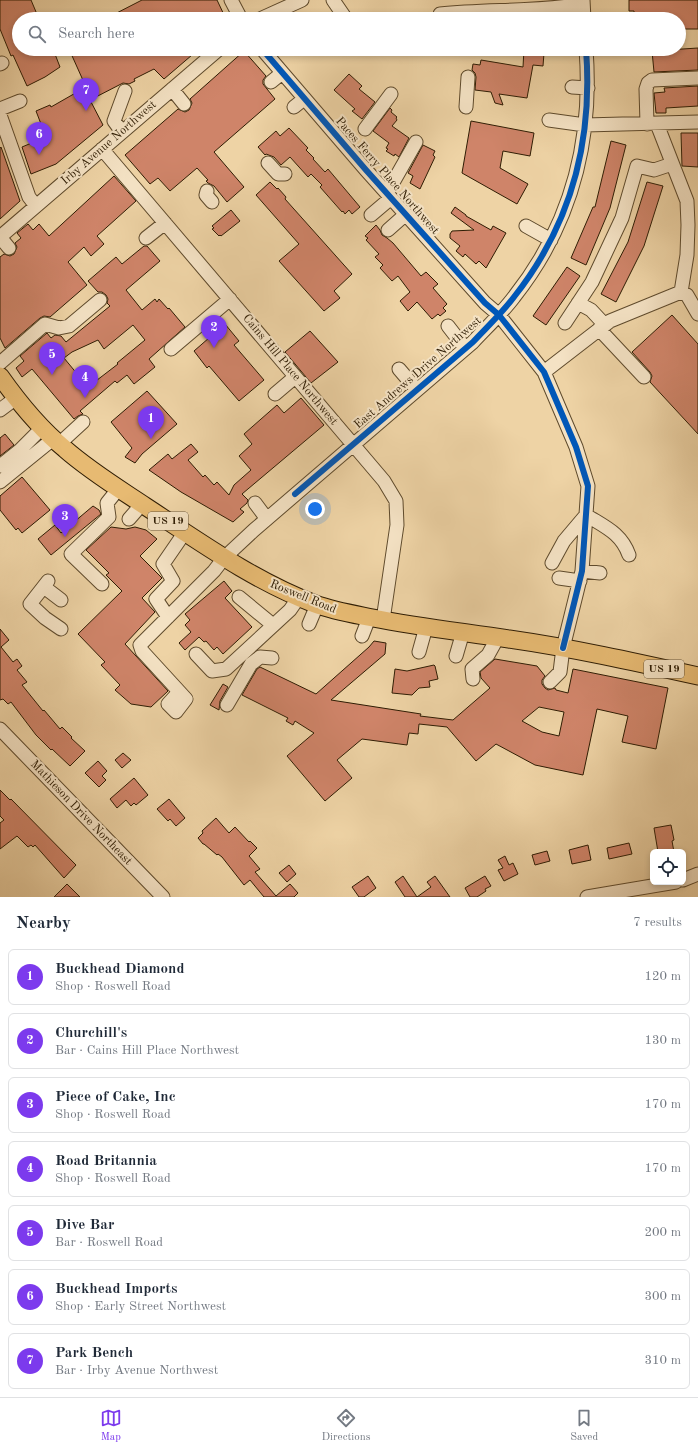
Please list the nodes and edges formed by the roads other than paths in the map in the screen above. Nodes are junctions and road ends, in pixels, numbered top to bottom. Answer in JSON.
{"nodes":[{"id":1,"x":231,"y":0,"type":"edge"},
{"id":2,"x":302,"y":0,"type":"edge"},
{"id":3,"x":333,"y":0,"type":"edge"},
{"id":4,"x":583,"y":2,"type":"edge"},
{"id":5,"x":237,"y":12,"type":"edge"},
{"id":6,"x":275,"y":12,"type":"edge"},
{"id":7,"x":341,"y":12,"type":"edge"},
{"id":8,"x":459,"y":12,"type":"edge"},
{"id":9,"x":584,"y":12,"type":"edge"},
{"id":10,"x":211,"y":56,"type":"edge"},
{"id":11,"x":268,"y":56,"type":"edge"},
{"id":12,"x":586,"y":56,"type":"edge"},
{"id":13,"x":282,"y":73,"type":"junction"},
{"id":14,"x":468,"y":77,"type":"dead end"},
{"id":15,"x":698,"y":78,"type":"edge"},
{"id":16,"x":272,"y":82,"type":"dead end"},
{"id":17,"x":572,"y":87,"type":"dead end"},
{"id":18,"x":588,"y":88,"type":"junction"},
{"id":19,"x":172,"y":90,"type":"junction"},
{"id":20,"x":125,"y":92,"type":"dead end"},
{"id":21,"x":391,"y":94,"type":"dead end"},
{"id":22,"x":304,"y":99,"type":"junction"},
{"id":23,"x":20,"y":101,"type":"dead end"},
{"id":24,"x":184,"y":104,"type":"dead end"},
{"id":25,"x":294,"y":107,"type":"dead end"},
{"id":26,"x":466,"y":107,"type":"dead end"},
{"id":27,"x":0,"y":109,"type":"edge"},
{"id":28,"x":0,"y":115,"type":"edge"},
{"id":29,"x":549,"y":120,"type":"dead end"},
{"id":30,"x":698,"y":122,"type":"edge"},
{"id":31,"x":652,"y":124,"type":"junction"},
{"id":32,"x":585,"y":125,"type":"junction"},
{"id":33,"x":365,"y":129,"type":"dead end"},
{"id":34,"x":122,"y":132,"type":"junction"},
{"id":35,"x":416,"y":142,"type":"dead end"},
{"id":36,"x":102,"y":149,"type":"junction"},
{"id":37,"x":268,"y":163,"type":"dead end"},
{"id":38,"x":672,"y":164,"type":"junction"},
{"id":39,"x":285,"y":174,"type":"dead end"},
{"id":40,"x":389,"y":195,"type":"junction"},
{"id":41,"x":36,"y":206,"type":"junction"},
{"id":42,"x":693,"y":211,"type":"edge"},
{"id":43,"x":371,"y":214,"type":"dead end"},
{"id":44,"x":406,"y":214,"type":"junction"},
{"id":45,"x":165,"y":218,"type":"junction"},
{"id":46,"x":526,"y":226,"type":"dead end"},
{"id":47,"x":388,"y":230,"type":"dead end"},
{"id":48,"x":0,"y":237,"type":"edge"},
{"id":49,"x":146,"y":238,"type":"dead end"},
{"id":50,"x":551,"y":240,"type":"junction"},
{"id":51,"x":9,"y":248,"type":"dead end"},
{"id":52,"x":681,"y":292,"type":"junction"},
{"id":53,"x":230,"y":299,"type":"junction"},
{"id":54,"x":100,"y":300,"type":"dead end"},
{"id":55,"x":578,"y":303,"type":"junction"},
{"id":56,"x":698,"y":314,"type":"edge"},
{"id":57,"x":499,"y":316,"type":"junction"},
{"id":58,"x":565,"y":323,"type":"dead end"},
{"id":59,"x":448,"y":326,"type":"dead end"},
{"id":60,"x":602,"y":327,"type":"junction"},
{"id":61,"x":465,"y":348,"type":"junction"},
{"id":62,"x":171,"y":349,"type":"dead end"},
{"id":63,"x":0,"y":363,"type":"edge"},
{"id":64,"x":399,"y":369,"type":"dead end"},
{"id":65,"x":544,"y":372,"type":"junction"},
{"id":66,"x":0,"y":376,"type":"edge"},
{"id":67,"x":295,"y":377,"type":"junction"},
{"id":68,"x":644,"y":377,"type":"dead end"},
{"id":69,"x":417,"y":390,"type":"junction"},
{"id":70,"x":275,"y":394,"type":"dead end"},
{"id":71,"x":16,"y":398,"type":"junction"},
{"id":72,"x":0,"y":410,"type":"edge"},
{"id":73,"x":83,"y":422,"type":"dead end"},
{"id":74,"x":51,"y":437,"type":"junction"},
{"id":75,"x":353,"y":444,"type":"junction"},
{"id":76,"x":0,"y":466,"type":"edge"},
{"id":77,"x":0,"y":482,"type":"edge"},
{"id":78,"x":119,"y":488,"type":"junction"},
{"id":79,"x":255,"y":503,"type":"dead end"},
{"id":80,"x":142,"y":504,"type":"junction"},
{"id":81,"x":586,"y":515,"type":"junction"},
{"id":82,"x":129,"y":519,"type":"dead end"},
{"id":83,"x":267,"y":519,"type":"junction"},
{"id":84,"x":185,"y":532,"type":"junction"},
{"id":85,"x":629,"y":555,"type":"dead end"},
{"id":86,"x":224,"y":558,"type":"junction"},
{"id":87,"x":552,"y":563,"type":"dead end"},
{"id":88,"x":600,"y":573,"type":"dead end"},
{"id":89,"x":581,"y":576,"type":"junction"},
{"id":90,"x":559,"y":578,"type":"dead end"},
{"id":91,"x":102,"y":584,"type":"dead end"},
{"id":92,"x":239,"y":597,"type":"dead end"},
{"id":93,"x":299,"y":597,"type":"junction"},
{"id":94,"x":61,"y":600,"type":"dead end"},
{"id":95,"x":317,"y":605,"type":"junction"},
{"id":96,"x":168,"y":617,"type":"junction"},
{"id":97,"x":376,"y":619,"type":"junction"},
{"id":98,"x":309,"y":624,"type":"dead end"},
{"id":99,"x":273,"y":625,"type":"junction"},
{"id":100,"x":426,"y":627,"type":"junction"},
{"id":101,"x":61,"y":629,"type":"dead end"},
{"id":102,"x":463,"y":632,"type":"junction"},
{"id":103,"x":362,"y":636,"type":"dead end"},
{"id":104,"x":498,"y":637,"type":"junction"},
{"id":105,"x":563,"y":648,"type":"junction"},
{"id":106,"x":419,"y":652,"type":"dead end"},
{"id":107,"x":196,"y":654,"type":"dead end"},
{"id":108,"x":456,"y":656,"type":"dead end"},
{"id":109,"x":272,"y":658,"type":"dead end"},
{"id":110,"x":698,"y":676,"type":"edge"},
{"id":111,"x":472,"y":679,"type":"dead end"},
{"id":112,"x":550,"y":682,"type":"dead end"},
{"id":113,"x":179,"y":692,"type":"dead end"},
{"id":114,"x":227,"y":705,"type":"dead end"},
{"id":115,"x":0,"y":729,"type":"edge"},
{"id":116,"x":698,"y":874,"type":"edge"},
{"id":117,"x":686,"y":879,"type":"edge"},
{"id":118,"x":658,"y":885,"type":"edge"},
{"id":119,"x":163,"y":897,"type":"edge"},
{"id":120,"x":587,"y":897,"type":"edge"}],
"edges":[{"from":1,"to":5,"type":"street"},
{"from":2,"to":6,"type":"street"},
{"from":3,"to":7,"type":"street"},
{"from":4,"to":8,"type":"street"},
{"from":4,"to":9,"type":"street"},
{"from":10,"to":19,"type":"street","name":"Irby Avenue Northwest"},
{"from":11,"to":13,"type":"street","name":"Paces Ferry Place Northwest"},
{"from":12,"to":18,"type":"street","name":"East Andrews Drive Northwest"},
{"from":13,"to":16,"type":"street"},
{"from":13,"to":22,"type":"street","name":"Paces Ferry Place Northwest"},
{"from":14,"to":26,"type":"street"},
{"from":15,"to":31,"type":"street"},
{"from":17,"to":18,"type":"street"},
{"from":18,"to":32,"type":"street","name":"East Andrews Drive Northwest"},
{"from":19,"to":24,"type":"street"},
{"from":19,"to":34,"type":"street","name":"Irby Avenue Northwest"},
{"from":20,"to":34,"type":"street"},
{"from":21,"to":33,"type":"street"},
{"from":22,"to":25,"type":"street"},
{"from":22,"to":40,"type":"street","name":"Paces Ferry Place Northwest"},
{"from":23,"to":27,"type":"street"},
{"from":28,"to":41,"type":"street"},
{"from":29,"to":32,"type":"street"},
{"from":30,"to":31,"type":"street"},
{"from":31,"to":32,"type":"street"},
{"from":31,"to":38,"type":"street"},
{"from":32,"to":50,"type":"street","name":"East Andrews Drive Northwest"},
{"from":34,"to":36,"type":"street","name":"Irby Avenue Northwest"},
{"from":35,"to":40,"type":"street"},
{"from":36,"to":41,"type":"street","name":"Irby Avenue Northwest"},
{"from":36,"to":45,"type":"street","name":"Cains Hill Place Northwest"},
{"from":37,"to":39,"type":"street"},
{"from":38,"to":42,"type":"street"},
{"from":38,"to":55,"type":"street"},
{"from":40,"to":43,"type":"street"},
{"from":40,"to":44,"type":"street","name":"Paces Ferry Place Northwest"},
{"from":41,"to":48,"type":"street","name":"Irby Avenue Northwest"},
{"from":42,"to":52,"type":"street"},
{"from":44,"to":47,"type":"street"},
{"from":44,"to":57,"type":"street","name":"Paces Ferry Place Northwest"},
{"from":45,"to":49,"type":"street"},
{"from":45,"to":53,"type":"street","name":"Cains Hill Place Northwest"},
{"from":46,"to":50,"type":"street"},
{"from":48,"to":51,"type":"street"},
{"from":50,"to":57,"type":"street","name":"East Andrews Drive Northwest"},
{"from":52,"to":56,"type":"street"},
{"from":52,"to":60,"type":"street"},
{"from":53,"to":62,"type":"street"},
{"from":53,"to":67,"type":"street","name":"Cains Hill Place Northwest"},
{"from":54,"to":63,"type":"street"},
{"from":55,"to":58,"type":"street"},
{"from":55,"to":60,"type":"street"},
{"from":57,"to":61,"type":"street","name":"East Andrews Drive Northwest"},
{"from":57,"to":65,"type":"street","name":"Paces Ferry Place Northwest"},
{"from":59,"to":61,"type":"street"},
{"from":60,"to":65,"type":"street"},
{"from":60,"to":68,"type":"street"},
{"from":61,"to":69,"type":"street","name":"East Andrews Drive Northwest"},
{"from":64,"to":69,"type":"street"},
{"from":65,"to":81,"type":"street","name":"Paces Ferry Place Northwest"},
{"from":66,"to":71,"type":"main road","name":"Roswell Road","number":"US 19"},
{"from":67,"to":70,"type":"street"},
{"from":67,"to":75,"type":"street","name":"Cains Hill Place Northwest"},
{"from":69,"to":75,"type":"street","name":"East Andrews Drive Northwest"},
{"from":71,"to":72,"type":"street"},
{"from":71,"to":74,"type":"main road","name":"Roswell Road","number":"US 19"},
{"from":73,"to":74,"type":"street"},
{"from":74,"to":76,"type":"street"},
{"from":74,"to":77,"type":"street"},
{"from":74,"to":78,"type":"main road","name":"Roswell Road","number":"US 19"},
{"from":75,"to":83,"type":"street","name":"East Andrews Drive Northwest"},
{"from":75,"to":97,"type":"street","name":"Cains Hill Place Northwest"},
{"from":78,"to":80,"type":"main road","name":"Roswell Road","number":"US 19"},
{"from":78,"to":91,"type":"street"},
{"from":79,"to":83,"type":"street"},
{"from":80,"to":82,"type":"street"},
{"from":80,"to":84,"type":"main road","name":"Roswell Road","number":"US 19"},
{"from":81,"to":85,"type":"street"},
{"from":81,"to":87,"type":"street"},
{"from":81,"to":89,"type":"street","name":"Paces Ferry Place Northwest"},
{"from":83,"to":86,"type":"street","name":"East Andrews Drive Northwest"},
{"from":84,"to":86,"type":"main road","name":"Roswell Road","number":"US 19"},
{"from":84,"to":96,"type":"street"},
{"from":86,"to":93,"type":"main road","name":"Roswell Road","number":"US 19"},
{"from":86,"to":96,"type":"street","name":"East Andrews Drive Northwest"},
{"from":88,"to":89,"type":"street"},
{"from":89,"to":90,"type":"street"},
{"from":89,"to":105,"type":"street","name":"Paces Ferry Place Northwest"},
{"from":92,"to":99,"type":"street"},
{"from":93,"to":95,"type":"main road","name":"Roswell Road","number":"US 19"},
{"from":93,"to":99,"type":"street"},
{"from":94,"to":101,"type":"street"},
{"from":95,"to":97,"type":"main road","name":"Roswell Road","number":"US 19"},
{"from":95,"to":98,"type":"street"},
{"from":96,"to":113,"type":"street","name":"East Andrews Drive Northwest"},
{"from":97,"to":100,"type":"main road","name":"Roswell Road","number":"US 19"},
{"from":97,"to":103,"type":"street","name":"Cains Hill Place Northwest"},
{"from":99,"to":107,"type":"street"},
{"from":100,"to":102,"type":"main road","name":"Roswell Road","number":"US 19"},
{"from":100,"to":106,"type":"street"},
{"from":102,"to":104,"type":"main road","name":"Roswell Road","number":"US 19"},
{"from":102,"to":108,"type":"street"},
{"from":104,"to":105,"type":"main road","name":"Roswell Road","number":"US 19"},
{"from":104,"to":111,"type":"street"},
{"from":105,"to":110,"type":"main road","name":"Roswell Road","number":"US 19"},
{"from":105,"to":112,"type":"street","name":"Paces Ferry Place Northwest"},
{"from":109,"to":114,"type":"street"},
{"from":115,"to":119,"type":"street","name":"Mathieson Drive Northeast"},
{"from":116,"to":117,"type":"street"},
{"from":118,"to":120,"type":"street"}]}
